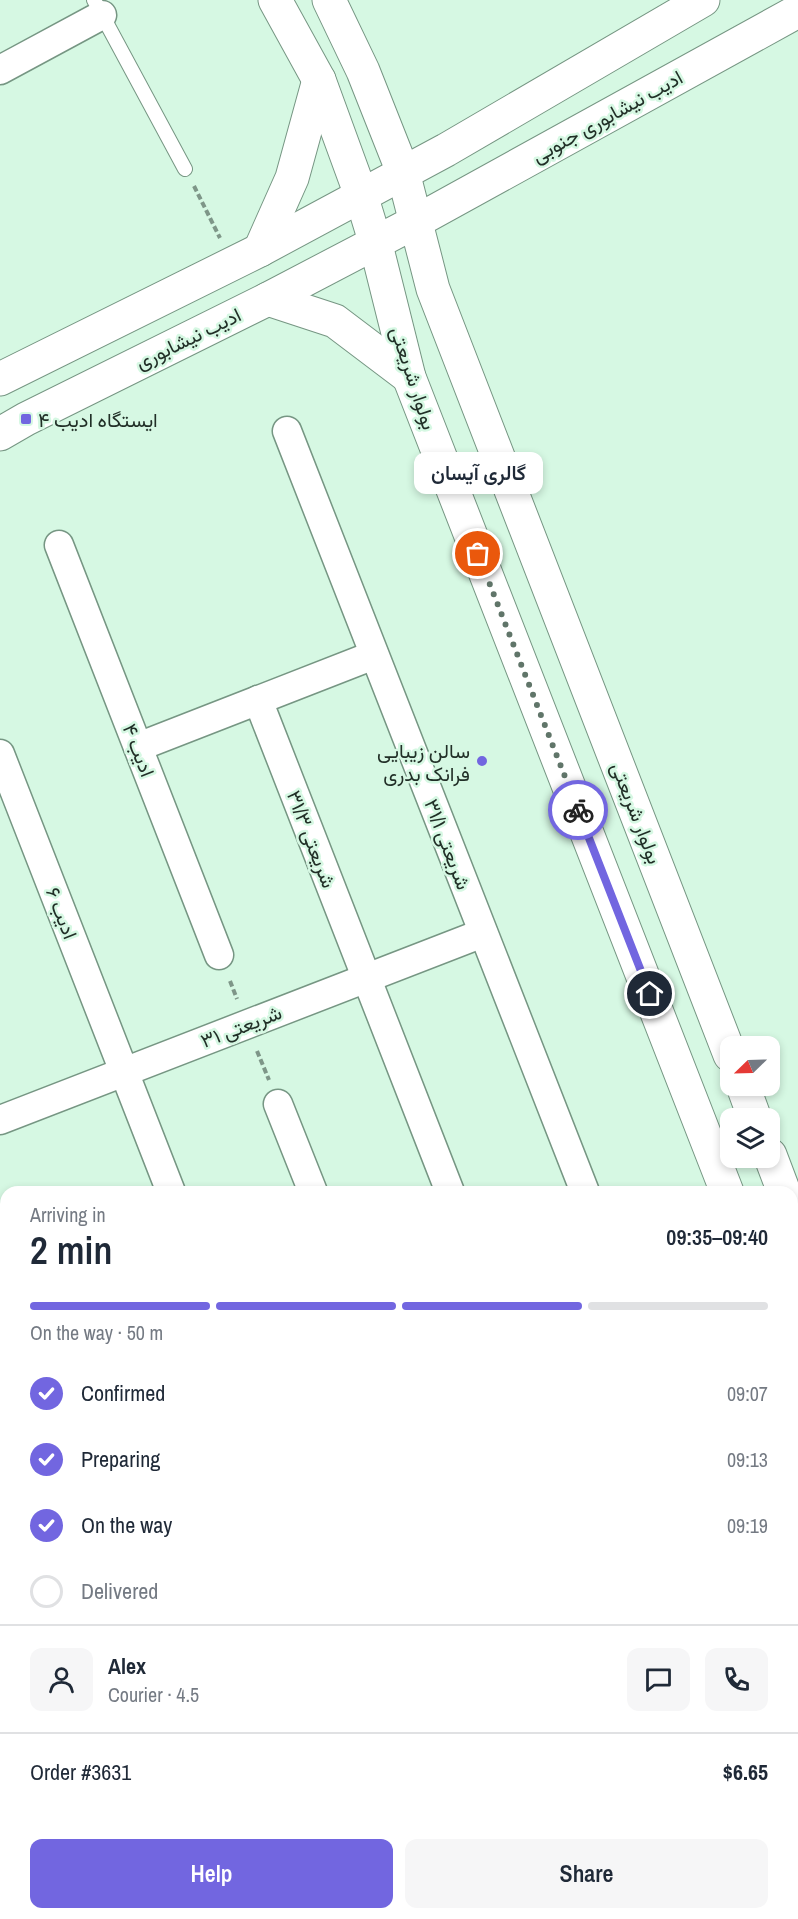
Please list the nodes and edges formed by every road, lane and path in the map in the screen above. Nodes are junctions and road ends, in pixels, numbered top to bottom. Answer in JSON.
{"nodes":[{"id":1,"x":275,"y":0,"type":"edge"},
{"id":2,"x":329,"y":0,"type":"edge"},
{"id":3,"x":703,"y":0,"type":"edge"},
{"id":4,"x":98,"y":8,"type":"edge"},
{"id":5,"x":798,"y":11,"type":"edge"},
{"id":6,"x":0,"y":70,"type":"edge"},
{"id":7,"x":319,"y":80,"type":"junction"},
{"id":8,"x":185,"y":169,"type":"joint"},
{"id":9,"x":403,"y":172,"type":"junction"},
{"id":10,"x":361,"y":195,"type":"junction"},
{"id":11,"x":417,"y":221,"type":"junction"},
{"id":12,"x":375,"y":241,"type":"junction"},
{"id":13,"x":246,"y":257,"type":"junction"},
{"id":14,"x":268,"y":299,"type":"junction"},
{"id":15,"x":409,"y":377,"type":"junction"},
{"id":16,"x":0,"y":379,"type":"edge"},
{"id":17,"x":287,"y":431,"type":"dead end"},
{"id":18,"x":0,"y":434,"type":"edge"},
{"id":19,"x":59,"y":545,"type":"dead end"},
{"id":20,"x":374,"y":655,"type":"junction"},
{"id":21,"x":258,"y":700,"type":"junction"},
{"id":22,"x":138,"y":747,"type":"junction"},
{"id":23,"x":0,"y":754,"type":"edge"},
{"id":24,"x":483,"y":933,"type":"junction"},
{"id":25,"x":219,"y":955,"type":"dead end"},
{"id":26,"x":366,"y":978,"type":"junction"},
{"id":27,"x":723,"y":1036,"type":"edge"},
{"id":28,"x":124,"y":1072,"type":"junction"},
{"id":29,"x":278,"y":1104,"type":"dead end"},
{"id":30,"x":0,"y":1120,"type":"edge"},
{"id":31,"x":775,"y":1168,"type":"edge"},
{"id":32,"x":169,"y":1186,"type":"edge"},
{"id":33,"x":311,"y":1186,"type":"edge"},
{"id":34,"x":448,"y":1186,"type":"edge"},
{"id":35,"x":583,"y":1186,"type":"edge"},
{"id":36,"x":725,"y":1186,"type":"edge"},
{"id":37,"x":782,"y":1186,"type":"edge"}],
"edges":[{"from":1,"to":7,"type":"main road","name":"بولوار شریعتی"},
{"from":2,"to":9,"type":"main road","name":"بولوار شریعتی"},
{"from":3,"to":9,"type":"main road"},
{"from":4,"to":6,"type":"street"},
{"from":4,"to":8,"type":"lane"},
{"from":5,"to":11,"type":"main road","name":"ادیب نیشابوری جنوبی"},
{"from":7,"to":10,"type":"main road","name":"بولوار شریعتی"},
{"from":7,"to":13,"type":"main road"},
{"from":8,"to":13,"type":"path"},
{"from":9,"to":10,"type":"main road"},
{"from":9,"to":11,"type":"main road","name":"بولوار شریعتی"},
{"from":10,"to":12,"type":"main road","name":"بولوار شریعتی"},
{"from":10,"to":13,"type":"main road"},
{"from":11,"to":12,"type":"main road","name":"ادیب نیشابوری جنوبی"},
{"from":11,"to":27,"type":"main road","name":"بولوار شریعتی"},
{"from":12,"to":14,"type":"main road","name":"ادیب نیشابوری"},
{"from":12,"to":15,"type":"main road","name":"بولوار شریعتی"},
{"from":13,"to":16,"type":"main road"},
{"from":14,"to":15,"type":"main road"},
{"from":14,"to":18,"type":"main road","name":"ادیب نیشابوری"},
{"from":15,"to":36,"type":"main road","name":"بولوار شریعتی"},
{"from":17,"to":20,"type":"street","name":"شریعتی ۳۱/۱"},
{"from":19,"to":22,"type":"street","name":"ادیب ۴"},
{"from":20,"to":21,"type":"street"},
{"from":20,"to":24,"type":"street","name":"شریعتی ۳۱/۱"},
{"from":21,"to":22,"type":"street"},
{"from":21,"to":26,"type":"street","name":"شریعتی ۳۱/۳"},
{"from":22,"to":25,"type":"street","name":"ادیب ۴"},
{"from":23,"to":28,"type":"street","name":"ادیب ۶"},
{"from":24,"to":26,"type":"street","name":"شریعتی ۳۱"},
{"from":24,"to":35,"type":"street","name":"شریعتی ۳۱/۱"},
{"from":26,"to":28,"type":"street","name":"شریعتی ۳۱"},
{"from":26,"to":34,"type":"street","name":"شریعتی ۳۱/۳"},
{"from":28,"to":30,"type":"street","name":"شریعتی ۳۱"},
{"from":28,"to":32,"type":"street","name":"ادیب ۶"},
{"from":29,"to":33,"type":"street"},
{"from":31,"to":37,"type":"main road"}]}
